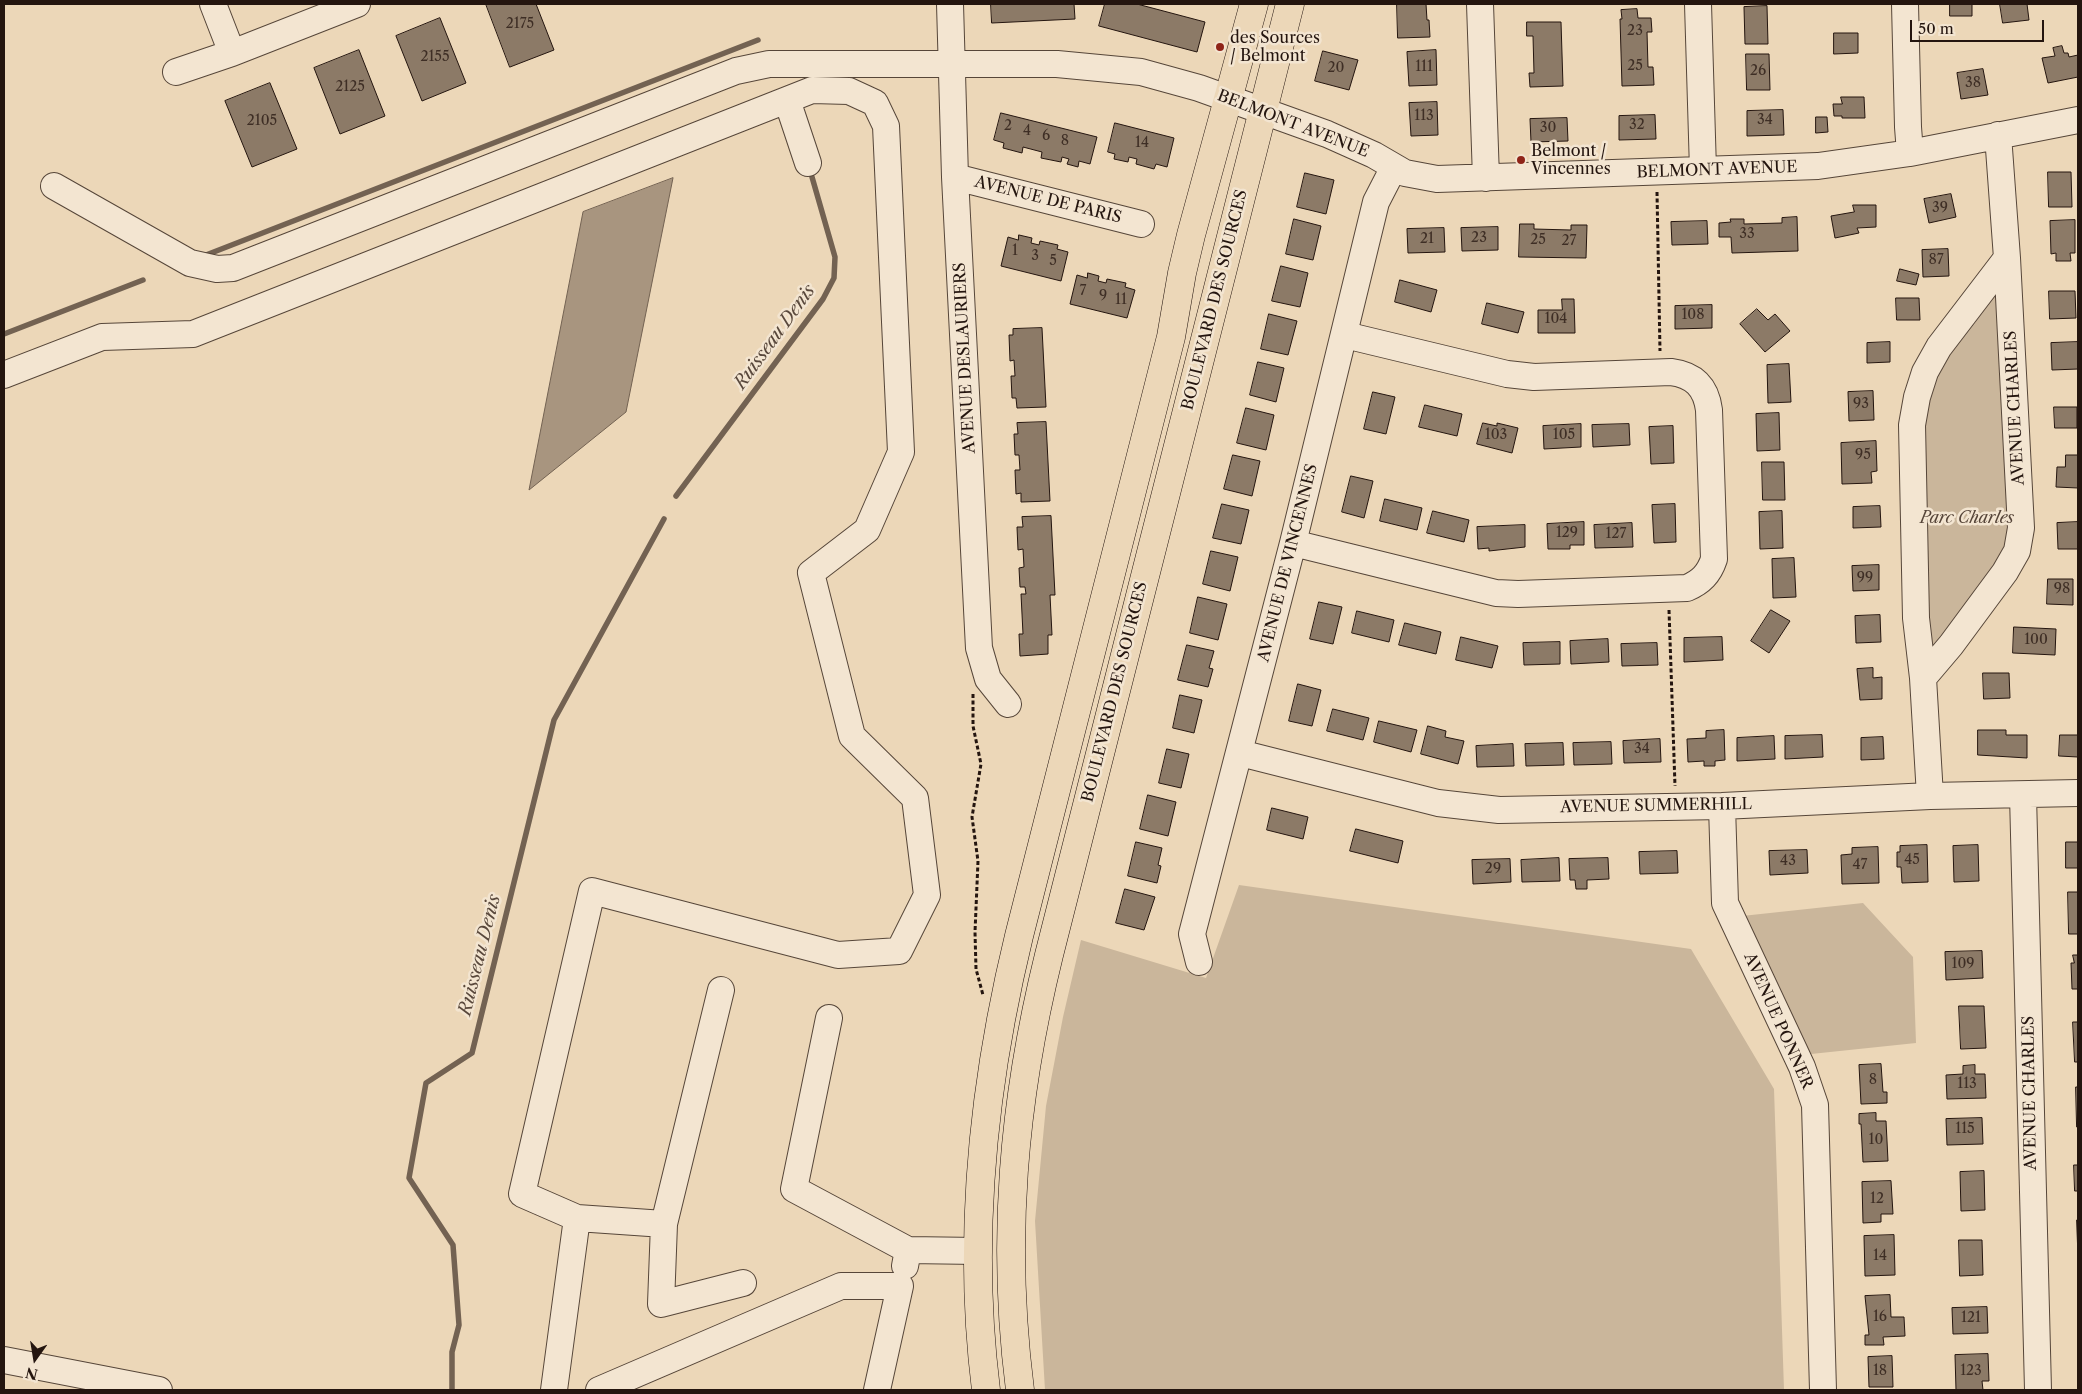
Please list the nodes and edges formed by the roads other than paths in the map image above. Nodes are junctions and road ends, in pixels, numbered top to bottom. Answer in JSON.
{"nodes":[{"id":1,"x":212,"y":4,"type":"edge"},
{"id":2,"x":357,"y":4,"type":"edge"},
{"id":3,"x":950,"y":4,"type":"edge"},
{"id":4,"x":1254,"y":4,"type":"edge"},
{"id":5,"x":1290,"y":4,"type":"edge"},
{"id":6,"x":1480,"y":4,"type":"edge"},
{"id":7,"x":1698,"y":4,"type":"edge"},
{"id":8,"x":1904,"y":4,"type":"edge"},
{"id":9,"x":232,"y":53,"type":"junction"},
{"id":10,"x":952,"y":64,"type":"junction"},
{"id":11,"x":176,"y":72,"type":"dead end"},
{"id":12,"x":787,"y":100,"type":"junction"},
{"id":13,"x":1227,"y":100,"type":"junction"},
{"id":14,"x":1263,"y":113,"type":"junction"},
{"id":15,"x":2078,"y":120,"type":"edge"},
{"id":16,"x":1998,"y":136,"type":"junction"},
{"id":17,"x":1910,"y":153,"type":"junction"},
{"id":18,"x":808,"y":163,"type":"dead end"},
{"id":19,"x":1394,"y":167,"type":"junction"},
{"id":20,"x":1703,"y":170,"type":"junction"},
{"id":21,"x":955,"y":177,"type":"junction"},
{"id":22,"x":1486,"y":178,"type":"junction"},
{"id":23,"x":54,"y":186,"type":"dead end"},
{"id":24,"x":1141,"y":224,"type":"dead end"},
{"id":25,"x":2007,"y":258,"type":"junction"},
{"id":26,"x":1345,"y":335,"type":"junction"},
{"id":27,"x":4,"y":375,"type":"edge"},
{"id":28,"x":1293,"y":543,"type":"junction"},
{"id":29,"x":1923,"y":678,"type":"junction"},
{"id":30,"x":1008,"y":704,"type":"dead end"},
{"id":31,"x":1240,"y":753,"type":"junction"},
{"id":32,"x":2078,"y":793,"type":"edge"},
{"id":33,"x":2023,"y":795,"type":"junction"},
{"id":34,"x":1930,"y":796,"type":"junction"},
{"id":35,"x":1722,"y":806,"type":"junction"},
{"id":36,"x":1199,"y":962,"type":"dead end"},
{"id":37,"x":721,"y":990,"type":"dead end"},
{"id":38,"x":829,"y":1018,"type":"dead end"},
{"id":39,"x":577,"y":1218,"type":"junction"},
{"id":40,"x":664,"y":1224,"type":"junction"},
{"id":41,"x":908,"y":1250,"type":"junction"},
{"id":42,"x":978,"y":1250,"type":"junction"},
{"id":43,"x":743,"y":1283,"type":"dead end"},
{"id":44,"x":900,"y":1286,"type":"junction"},
{"id":45,"x":4,"y":1360,"type":"edge"},
{"id":46,"x":159,"y":1390,"type":"edge"},
{"id":47,"x":554,"y":1390,"type":"edge"},
{"id":48,"x":599,"y":1390,"type":"edge"},
{"id":49,"x":877,"y":1390,"type":"edge"},
{"id":50,"x":986,"y":1390,"type":"edge"},
{"id":51,"x":1020,"y":1390,"type":"edge"},
{"id":52,"x":1823,"y":1390,"type":"edge"},
{"id":53,"x":2038,"y":1390,"type":"edge"}],
"edges":[{"from":1,"to":9,"type":"street"},
{"from":2,"to":9,"type":"street"},
{"from":3,"to":10,"type":"street","name":"AVENUE DESLAURIERS"},
{"from":4,"to":13,"type":"main road","name":"BOULEVARD DES SOURCES"},
{"from":5,"to":14,"type":"main road","name":"BOULEVARD DES SOURCES"},
{"from":6,"to":22,"type":"street"},
{"from":7,"to":20,"type":"street"},
{"from":8,"to":17,"type":"street"},
{"from":9,"to":11,"type":"street"},
{"from":10,"to":13,"type":"street","name":"BELMONT AVENUE"},
{"from":10,"to":21,"type":"street","name":"AVENUE DESLAURIERS"},
{"from":10,"to":23,"type":"street","name":"BELMONT AVENUE"},
{"from":12,"to":18,"type":"street"},
{"from":12,"to":27,"type":"street"},
{"from":12,"to":39,"type":"street"},
{"from":13,"to":14,"type":"street","name":"BELMONT AVENUE"},
{"from":13,"to":42,"type":"main road","name":"BOULEVARD DES SOURCES"},
{"from":14,"to":19,"type":"street","name":"BELMONT AVENUE"},
{"from":14,"to":51,"type":"main road","name":"BOULEVARD DES SOURCES"},
{"from":15,"to":16,"type":"street","name":"BELMONT AVENUE"},
{"from":16,"to":17,"type":"street","name":"BELMONT AVENUE"},
{"from":16,"to":25,"type":"street","name":"AVENUE CHARLES"},
{"from":17,"to":20,"type":"street","name":"BELMONT AVENUE"},
{"from":19,"to":22,"type":"street","name":"BELMONT AVENUE"},
{"from":19,"to":26,"type":"street","name":"AVENUE DE VINCENNES"},
{"from":20,"to":22,"type":"street","name":"BELMONT AVENUE"},
{"from":21,"to":24,"type":"street","name":"AVENUE DE PARIS"},
{"from":21,"to":30,"type":"street","name":"AVENUE DESLAURIERS"},
{"from":25,"to":29,"type":"street"},
{"from":25,"to":29,"type":"street","name":"AVENUE CHARLES"},
{"from":26,"to":28,"type":"street","name":"AVENUE DE VINCENNES"},
{"from":26,"to":28,"type":"street"},
{"from":28,"to":31,"type":"street","name":"AVENUE DE VINCENNES"},
{"from":29,"to":34,"type":"street"},
{"from":31,"to":35,"type":"street","name":"AVENUE SUMMERHILL"},
{"from":31,"to":36,"type":"street","name":"AVENUE DE VINCENNES"},
{"from":32,"to":33,"type":"street","name":"AVENUE SUMMERHILL"},
{"from":33,"to":34,"type":"street","name":"AVENUE SUMMERHILL"},
{"from":33,"to":53,"type":"street","name":"AVENUE CHARLES"},
{"from":34,"to":35,"type":"street","name":"AVENUE SUMMERHILL"},
{"from":35,"to":52,"type":"street","name":"AVENUE PONNER"},
{"from":37,"to":40,"type":"street"},
{"from":38,"to":41,"type":"street"},
{"from":39,"to":40,"type":"street"},
{"from":39,"to":47,"type":"street"},
{"from":40,"to":43,"type":"street"},
{"from":41,"to":42,"type":"street"},
{"from":41,"to":44,"type":"street"},
{"from":42,"to":50,"type":"main road","name":"BOULEVARD DES SOURCES"},
{"from":44,"to":48,"type":"street"},
{"from":44,"to":49,"type":"street"},
{"from":45,"to":46,"type":"street"}]}
